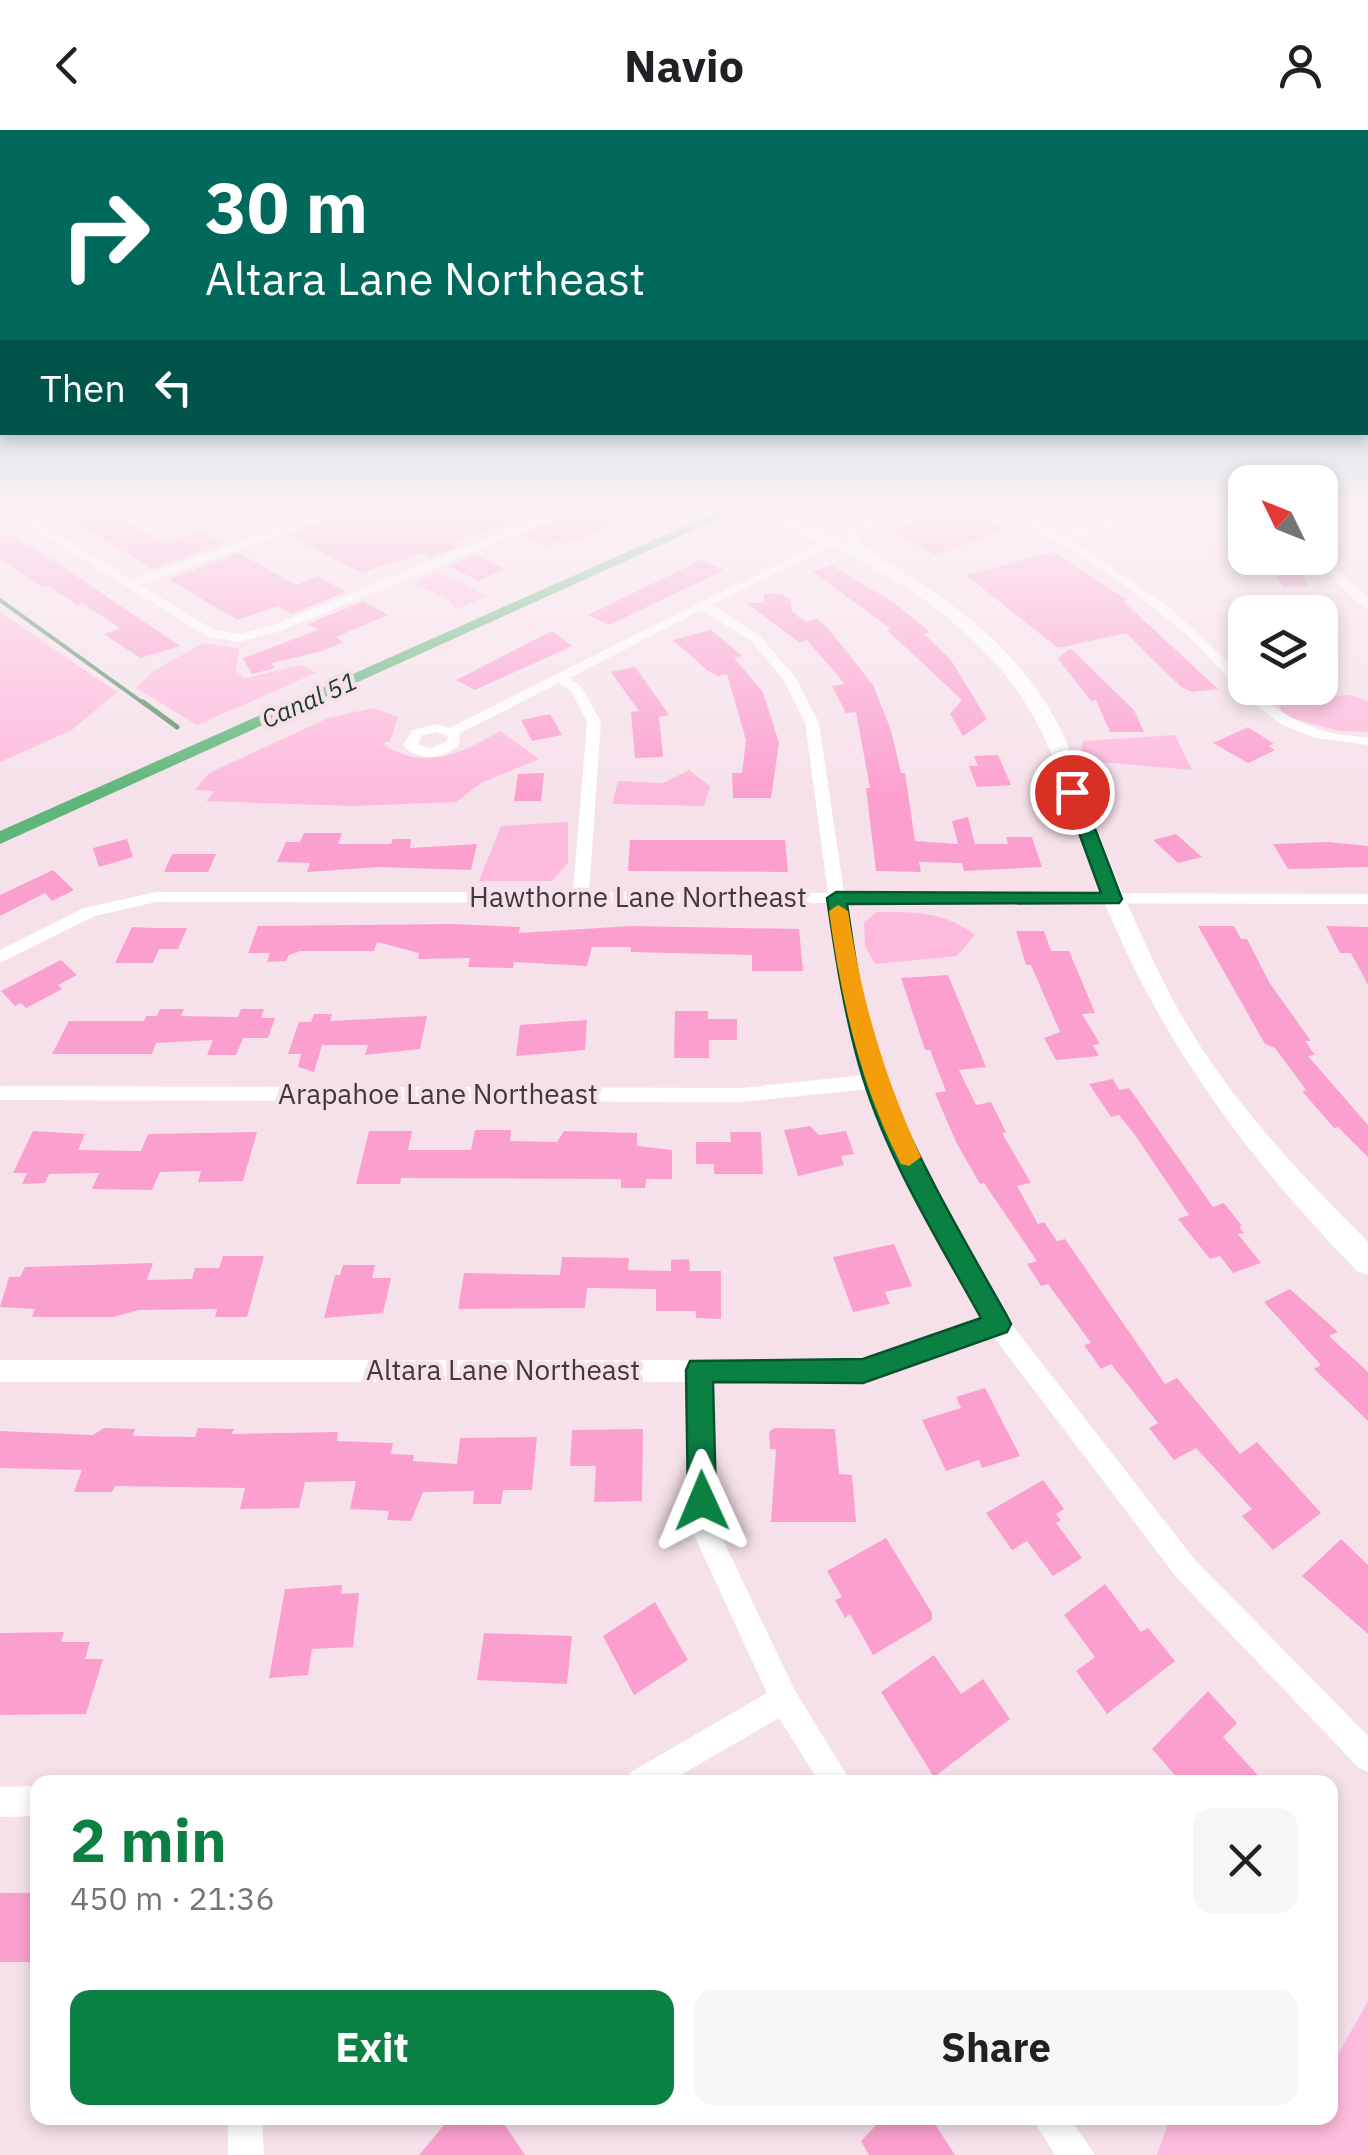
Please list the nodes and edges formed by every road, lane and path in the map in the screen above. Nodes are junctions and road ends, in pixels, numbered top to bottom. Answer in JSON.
{"nodes":[{"id":1,"x":164,"y":606,"type":"edge"},
{"id":2,"x":333,"y":606,"type":"edge"},
{"id":3,"x":698,"y":606,"type":"edge"},
{"id":4,"x":703,"y":606,"type":"edge"},
{"id":5,"x":942,"y":606,"type":"edge"},
{"id":6,"x":1163,"y":606,"type":"edge"},
{"id":7,"x":1228,"y":667,"type":"edge"},
{"id":8,"x":560,"y":678,"type":"junction"},
{"id":9,"x":1262,"y":705,"type":"edge"},
{"id":10,"x":451,"y":732,"type":"dead end"},
{"id":11,"x":1368,"y":741,"type":"edge"},
{"id":12,"x":581,"y":896,"type":"junction"},
{"id":13,"x":836,"y":898,"type":"junction"},
{"id":14,"x":1368,"y":898,"type":"edge"},
{"id":15,"x":1112,"y":899,"type":"junction"},
{"id":16,"x":0,"y":957,"type":"edge"},
{"id":17,"x":875,"y":1081,"type":"junction"},
{"id":18,"x":0,"y":1093,"type":"edge"},
{"id":19,"x":1368,"y":1262,"type":"edge"},
{"id":20,"x":998,"y":1324,"type":"junction"},
{"id":21,"x":0,"y":1370,"type":"edge"},
{"id":22,"x":700,"y":1370,"type":"junction"},
{"id":23,"x":784,"y":1700,"type":"junction"},
{"id":24,"x":1368,"y":1757,"type":"edge"},
{"id":25,"x":653,"y":1775,"type":"edge"},
{"id":26,"x":832,"y":1775,"type":"edge"},
{"id":27,"x":0,"y":1802,"type":"edge"},
{"id":28,"x":30,"y":1802,"type":"edge"},
{"id":29,"x":245,"y":2125,"type":"edge"},
{"id":30,"x":1054,"y":2125,"type":"edge"},
{"id":31,"x":246,"y":2155,"type":"edge"},
{"id":32,"x":1077,"y":2155,"type":"edge"}],
"edges":[{"from":1,"to":2,"type":"street"},
{"from":3,"to":8,"type":"street"},
{"from":4,"to":13,"type":"street"},
{"from":5,"to":15,"type":"street"},
{"from":6,"to":7,"type":"street"},
{"from":8,"to":10,"type":"street"},
{"from":8,"to":12,"type":"street"},
{"from":9,"to":11,"type":"street"},
{"from":12,"to":13,"type":"street","name":"Hawthorne Lane Northeast"},
{"from":12,"to":16,"type":"street","name":"Hawthorne Lane Northeast"},
{"from":13,"to":15,"type":"street","name":"Hawthorne Lane Northeast"},
{"from":13,"to":17,"type":"street"},
{"from":14,"to":15,"type":"street","name":"Hawthorne Lane Northeast"},
{"from":15,"to":19,"type":"street"},
{"from":17,"to":18,"type":"street","name":"Arapahoe Lane Northeast"},
{"from":17,"to":20,"type":"street"},
{"from":20,"to":22,"type":"street","name":"Altara Lane Northeast"},
{"from":20,"to":24,"type":"street"},
{"from":21,"to":22,"type":"street","name":"Altara Lane Northeast"},
{"from":22,"to":23,"type":"street"},
{"from":23,"to":25,"type":"street"},
{"from":23,"to":26,"type":"street"},
{"from":27,"to":28,"type":"street"},
{"from":29,"to":31,"type":"street"},
{"from":30,"to":32,"type":"street"}]}
